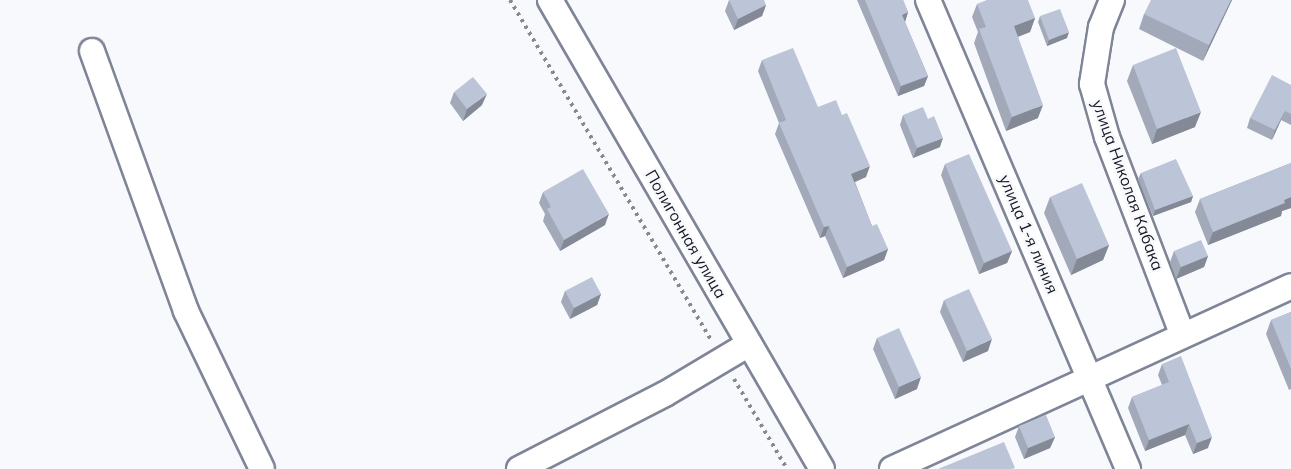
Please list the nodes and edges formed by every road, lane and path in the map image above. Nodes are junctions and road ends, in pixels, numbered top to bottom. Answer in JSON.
{"nodes":[{"id":1,"x":510,"y":0,"type":"edge"},
{"id":2,"x":550,"y":0,"type":"edge"},
{"id":3,"x":928,"y":0,"type":"edge"},
{"id":4,"x":1112,"y":0,"type":"edge"},
{"id":5,"x":92,"y":51,"type":"dead end"},
{"id":6,"x":1291,"y":286,"type":"edge"},
{"id":7,"x":1182,"y":333,"type":"junction"},
{"id":8,"x":749,"y":344,"type":"junction"},
{"id":9,"x":723,"y":360,"type":"junction"},
{"id":10,"x":1090,"y":376,"type":"junction"},
{"id":11,"x":262,"y":469,"type":"edge"},
{"id":12,"x":519,"y":469,"type":"edge"},
{"id":13,"x":787,"y":469,"type":"edge"},
{"id":14,"x":822,"y":469,"type":"edge"},
{"id":15,"x":892,"y":469,"type":"edge"},
{"id":16,"x":1128,"y":469,"type":"edge"}],
"edges":[{"from":1,"to":9,"type":"path"},
{"from":2,"to":8,"type":"street","name":"Полигонная улица"},
{"from":3,"to":10,"type":"street","name":"улица 1-я линия"},
{"from":4,"to":7,"type":"street","name":"улица Николая Кабака"},
{"from":5,"to":11,"type":"street"},
{"from":6,"to":7,"type":"street"},
{"from":7,"to":10,"type":"street"},
{"from":8,"to":9,"type":"street"},
{"from":8,"to":14,"type":"street","name":"Полигонная улица"},
{"from":9,"to":12,"type":"street"},
{"from":9,"to":13,"type":"path"},
{"from":10,"to":15,"type":"street"},
{"from":10,"to":16,"type":"street","name":"улица 1-я линия"}]}
